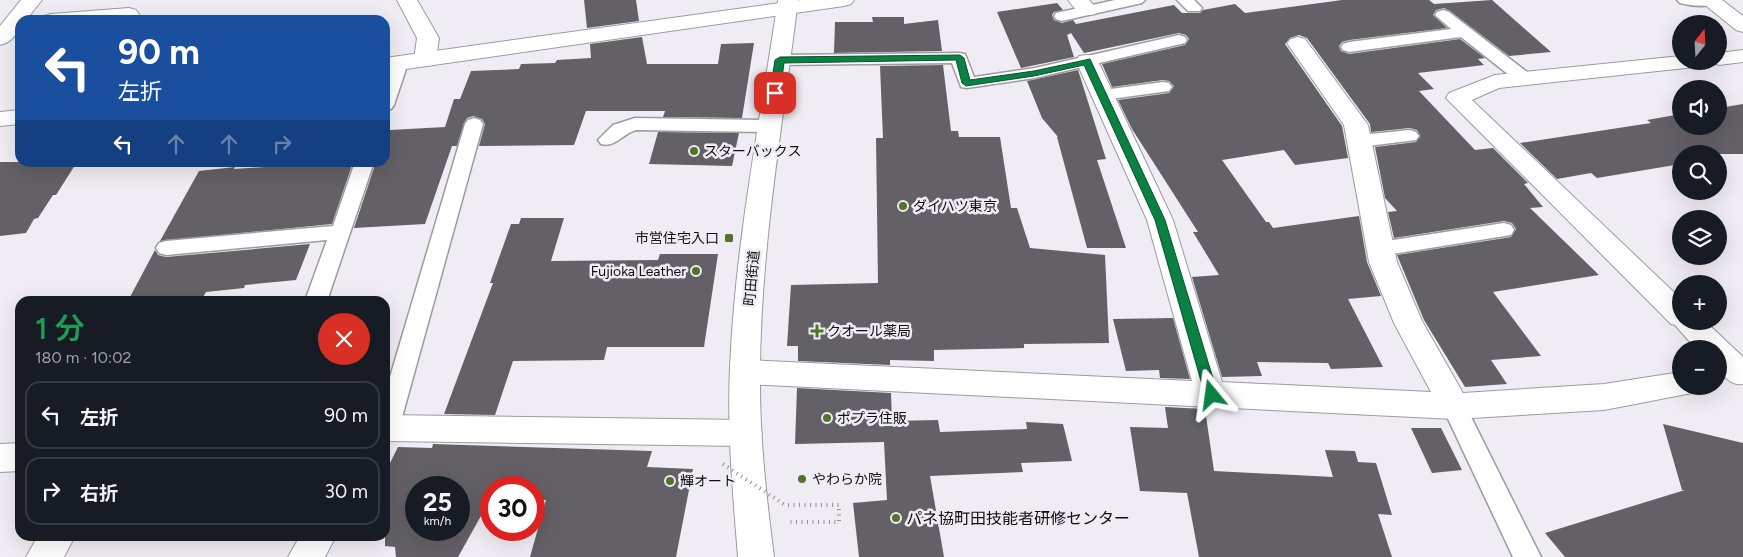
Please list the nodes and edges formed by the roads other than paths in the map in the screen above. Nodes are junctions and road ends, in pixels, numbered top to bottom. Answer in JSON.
{"nodes":[{"id":1,"x":32,"y":0,"type":"edge"},
{"id":2,"x":407,"y":0,"type":"edge"},
{"id":3,"x":844,"y":0,"type":"edge"},
{"id":4,"x":1138,"y":0,"type":"edge"},
{"id":5,"x":1685,"y":0,"type":"edge"},
{"id":6,"x":1710,"y":1,"type":"edge"},
{"id":7,"x":788,"y":4,"type":"edge"},
{"id":8,"x":1083,"y":5,"type":"edge"},
{"id":9,"x":129,"y":14,"type":"dead end"},
{"id":10,"x":22,"y":15,"type":"edge"},
{"id":11,"x":116,"y":15,"type":"edge"},
{"id":12,"x":1443,"y":15,"type":"dead end"},
{"id":13,"x":1062,"y":16,"type":"dead end"},
{"id":14,"x":15,"y":25,"type":"edge"},
{"id":15,"x":1743,"y":26,"type":"edge"},
{"id":16,"x":1465,"y":32,"type":"junction"},
{"id":17,"x":0,"y":39,"type":"edge"},
{"id":18,"x":1179,"y":40,"type":"dead end"},
{"id":19,"x":1298,"y":43,"type":"dead end"},
{"id":20,"x":1349,"y":47,"type":"dead end"},
{"id":21,"x":1743,"y":56,"type":"edge"},
{"id":22,"x":1728,"y":58,"type":"edge"},
{"id":23,"x":425,"y":60,"type":"junction"},
{"id":24,"x":780,"y":60,"type":"junction"},
{"id":25,"x":1087,"y":61,"type":"junction"},
{"id":26,"x":1672,"y":63,"type":"edge"},
{"id":27,"x":392,"y":64,"type":"edge"},
{"id":28,"x":1525,"y":79,"type":"junction"},
{"id":29,"x":1163,"y":87,"type":"dead end"},
{"id":30,"x":1103,"y":95,"type":"junction"},
{"id":31,"x":15,"y":118,"type":"edge"},
{"id":32,"x":0,"y":119,"type":"edge"},
{"id":33,"x":474,"y":124,"type":"dead end"},
{"id":34,"x":771,"y":126,"type":"junction"},
{"id":35,"x":1410,"y":136,"type":"dead end"},
{"id":36,"x":606,"y":140,"type":"dead end"},
{"id":37,"x":1360,"y":141,"type":"junction"},
{"id":38,"x":363,"y":167,"type":"edge"},
{"id":39,"x":1504,"y":230,"type":"dead end"},
{"id":40,"x":340,"y":232,"type":"junction"},
{"id":41,"x":166,"y":248,"type":"dead end"},
{"id":42,"x":1380,"y":249,"type":"junction"},
{"id":43,"x":318,"y":296,"type":"edge"},
{"id":44,"x":1672,"y":307,"type":"edge"},
{"id":45,"x":1696,"y":330,"type":"edge"},
{"id":46,"x":1706,"y":340,"type":"edge"},
{"id":47,"x":746,"y":372,"type":"junction"},
{"id":48,"x":1672,"y":386,"type":"edge"},
{"id":49,"x":1212,"y":395,"type":"junction"},
{"id":50,"x":1454,"y":406,"type":"junction"},
{"id":51,"x":390,"y":415,"type":"edge"},
{"id":52,"x":390,"y":429,"type":"edge"},
{"id":53,"x":746,"y":433,"type":"junction"},
{"id":54,"x":15,"y":457,"type":"edge"},
{"id":55,"x":0,"y":458,"type":"edge"},
{"id":56,"x":55,"y":541,"type":"edge"},
{"id":57,"x":316,"y":541,"type":"edge"},
{"id":58,"x":44,"y":557,"type":"edge"},
{"id":59,"x":306,"y":557,"type":"edge"},
{"id":60,"x":756,"y":557,"type":"edge"},
{"id":61,"x":1527,"y":557,"type":"edge"}],
"edges":[{"from":1,"to":10,"type":"street"},
{"from":2,"to":23,"type":"street"},
{"from":3,"to":7,"type":"street"},
{"from":4,"to":8,"type":"lane"},
{"from":5,"to":6,"type":"lane"},
{"from":6,"to":15,"type":"street"},
{"from":7,"to":23,"type":"street"},
{"from":7,"to":24,"type":"street","name":"町田街道"},
{"from":8,"to":13,"type":"lane"},
{"from":9,"to":11,"type":"street"},
{"from":12,"to":16,"type":"lane"},
{"from":14,"to":17,"type":"street"},
{"from":16,"to":20,"type":"lane"},
{"from":16,"to":28,"type":"lane"},
{"from":18,"to":25,"type":"lane"},
{"from":19,"to":37,"type":"street"},
{"from":21,"to":22,"type":"street"},
{"from":23,"to":27,"type":"street"},
{"from":24,"to":25,"type":"lane"},
{"from":24,"to":34,"type":"street","name":"町田街道"},
{"from":25,"to":30,"type":"street"},
{"from":26,"to":28,"type":"street"},
{"from":28,"to":44,"type":"street"},
{"from":29,"to":30,"type":"lane"},
{"from":30,"to":49,"type":"street"},
{"from":31,"to":32,"type":"street"},
{"from":33,"to":51,"type":"lane"},
{"from":34,"to":36,"type":"lane"},
{"from":34,"to":47,"type":"street","name":"町田街道"},
{"from":35,"to":37,"type":"lane"},
{"from":37,"to":42,"type":"street"},
{"from":38,"to":40,"type":"lane"},
{"from":39,"to":42,"type":"lane"},
{"from":40,"to":41,"type":"lane"},
{"from":40,"to":43,"type":"lane"},
{"from":42,"to":50,"type":"street"},
{"from":45,"to":46,"type":"street"},
{"from":47,"to":49,"type":"street"},
{"from":47,"to":53,"type":"street","name":"町田街道"},
{"from":48,"to":50,"type":"street"},
{"from":49,"to":50,"type":"street"},
{"from":50,"to":61,"type":"lane"},
{"from":52,"to":53,"type":"street"},
{"from":53,"to":60,"type":"street","name":"町田街道"},
{"from":54,"to":55,"type":"street"},
{"from":56,"to":58,"type":"street"},
{"from":57,"to":59,"type":"street"}]}
